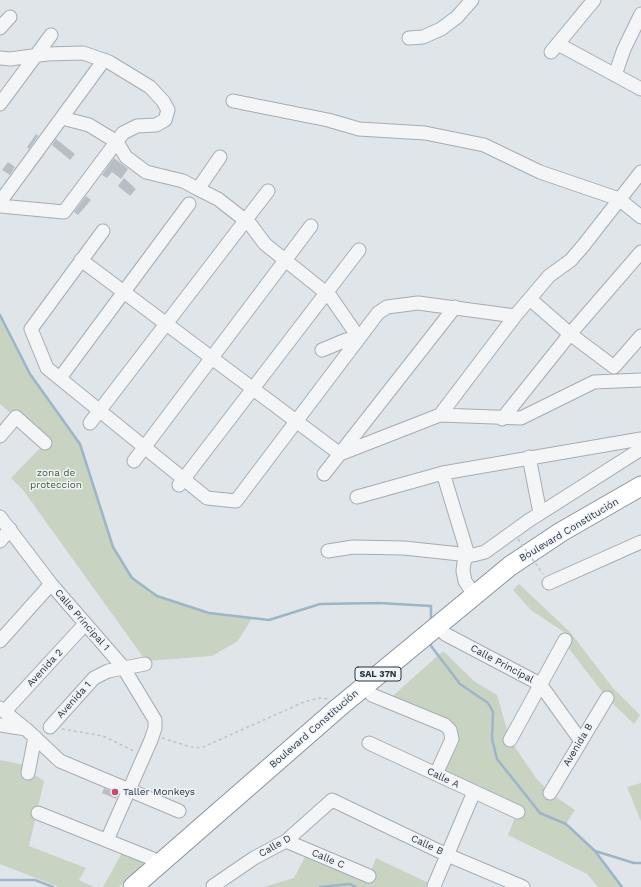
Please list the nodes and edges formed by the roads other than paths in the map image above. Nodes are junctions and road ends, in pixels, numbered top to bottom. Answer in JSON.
{"nodes":[{"id":1,"x":472,"y":0,"type":"edge"},
{"id":2,"x":594,"y":0,"type":"edge"},
{"id":3,"x":641,"y":14,"type":"edge"},
{"id":4,"x":10,"y":17,"type":"dead end"},
{"id":5,"x":0,"y":28,"type":"edge"},
{"id":6,"x":51,"y":36,"type":"dead end"},
{"id":7,"x":409,"y":38,"type":"dead end"},
{"id":8,"x":36,"y":56,"type":"junction"},
{"id":9,"x":0,"y":58,"type":"edge"},
{"id":10,"x":104,"y":60,"type":"junction"},
{"id":11,"x":615,"y":75,"type":"junction"},
{"id":12,"x":641,"y":89,"type":"edge"},
{"id":13,"x":233,"y":101,"type":"dead end"},
{"id":14,"x":0,"y":104,"type":"edge"},
{"id":15,"x":62,"y":118,"type":"junction"},
{"id":16,"x":117,"y":142,"type":"junction"},
{"id":17,"x":220,"y":157,"type":"dead end"},
{"id":18,"x":641,"y":172,"type":"edge"},
{"id":19,"x":198,"y":189,"type":"junction"},
{"id":20,"x":268,"y":191,"type":"dead end"},
{"id":21,"x":619,"y":199,"type":"junction"},
{"id":22,"x":0,"y":202,"type":"edge"},
{"id":23,"x":189,"y":204,"type":"dead end"},
{"id":24,"x":0,"y":206,"type":"edge"},
{"id":25,"x":641,"y":217,"type":"edge"},
{"id":26,"x":246,"y":220,"type":"junction"},
{"id":27,"x":311,"y":226,"type":"dead end"},
{"id":28,"x":103,"y":231,"type":"dead end"},
{"id":29,"x":359,"y":250,"type":"dead end"},
{"id":30,"x":641,"y":252,"type":"edge"},
{"id":31,"x":81,"y":260,"type":"junction"},
{"id":32,"x":285,"y":260,"type":"junction"},
{"id":33,"x":124,"y":292,"type":"junction"},
{"id":34,"x":326,"y":293,"type":"junction"},
{"id":35,"x":530,"y":299,"type":"junction"},
{"id":36,"x":455,"y":307,"type":"junction"},
{"id":37,"x":515,"y":316,"type":"junction"},
{"id":38,"x":166,"y":324,"type":"junction"},
{"id":39,"x":570,"y":334,"type":"junction"},
{"id":40,"x":641,"y":336,"type":"edge"},
{"id":41,"x":359,"y":338,"type":"junction"},
{"id":42,"x":322,"y":350,"type":"dead end"},
{"id":43,"x":212,"y":358,"type":"junction"},
{"id":44,"x":614,"y":367,"type":"junction"},
{"id":45,"x":60,"y":378,"type":"junction"},
{"id":46,"x":641,"y":380,"type":"edge"},
{"id":47,"x":600,"y":382,"type":"junction"},
{"id":48,"x":253,"y":389,"type":"junction"},
{"id":49,"x":100,"y":411,"type":"junction"},
{"id":50,"x":440,"y":415,"type":"junction"},
{"id":51,"x":502,"y":419,"type":"junction"},
{"id":52,"x":296,"y":421,"type":"junction"},
{"id":53,"x":90,"y":423,"type":"dead end"},
{"id":54,"x":0,"y":436,"type":"edge"},
{"id":55,"x":641,"y":440,"type":"edge"},
{"id":56,"x":45,"y":443,"type":"dead end"},
{"id":57,"x":144,"y":447,"type":"junction"},
{"id":58,"x":639,"y":451,"type":"edge"},
{"id":59,"x":340,"y":454,"type":"junction"},
{"id":60,"x":529,"y":457,"type":"junction"},
{"id":61,"x":134,"y":461,"type":"dead end"},
{"id":62,"x":443,"y":473,"type":"junction"},
{"id":63,"x":324,"y":474,"type":"dead end"},
{"id":64,"x":182,"y":482,"type":"junction"},
{"id":65,"x":641,"y":486,"type":"edge"},
{"id":66,"x":357,"y":497,"type":"dead end"},
{"id":67,"x":641,"y":499,"type":"edge"},
{"id":68,"x":540,"y":513,"type":"junction"},
{"id":69,"x":0,"y":517,"type":"edge"},
{"id":70,"x":10,"y":529,"type":"junction"},
{"id":71,"x":0,"y":541,"type":"edge"},
{"id":72,"x":641,"y":542,"type":"edge"},
{"id":73,"x":328,"y":551,"type":"dead end"},
{"id":74,"x":468,"y":555,"type":"junction"},
{"id":75,"x":546,"y":579,"type":"road end"},
{"id":76,"x":51,"y":584,"type":"junction"},
{"id":77,"x":474,"y":595,"type":"junction"},
{"id":78,"x":85,"y":624,"type":"junction"},
{"id":79,"x":445,"y":634,"type":"junction"},
{"id":80,"x":565,"y":640,"type":"dead end"},
{"id":81,"x":0,"y":641,"type":"edge"},
{"id":82,"x":145,"y":664,"type":"dead end"},
{"id":83,"x":123,"y":668,"type":"junction"},
{"id":84,"x":540,"y":684,"type":"junction"},
{"id":85,"x":372,"y":695,"type":"junction"},
{"id":86,"x":607,"y":698,"type":"dead end"},
{"id":87,"x":2,"y":710,"type":"edge"},
{"id":88,"x":0,"y":725,"type":"edge"},
{"id":89,"x":50,"y":726,"type":"road end"},
{"id":90,"x":31,"y":733,"type":"junction"},
{"id":91,"x":510,"y":740,"type":"dead end"},
{"id":92,"x":581,"y":741,"type":"junction"},
{"id":93,"x":369,"y":744,"type":"dead end"},
{"id":94,"x":28,"y":773,"type":"dead end"},
{"id":95,"x":436,"y":774,"type":"junction"},
{"id":96,"x":130,"y":790,"type":"junction"},
{"id":97,"x":474,"y":792,"type":"junction"},
{"id":98,"x":550,"y":793,"type":"dead end"},
{"id":99,"x":332,"y":800,"type":"joint"},
{"id":100,"x":179,"y":811,"type":"dead end"},
{"id":101,"x":518,"y":812,"type":"dead end"},
{"id":102,"x":38,"y":813,"type":"dead end"},
{"id":103,"x":107,"y":840,"type":"junction"},
{"id":104,"x":286,"y":842,"type":"junction"},
{"id":105,"x":447,"y":854,"type":"junction"},
{"id":106,"x":153,"y":859,"type":"dead end"},
{"id":107,"x":369,"y":876,"type":"dead end"},
{"id":108,"x":213,"y":886,"type":"edge"},
{"id":109,"x":434,"y":886,"type":"dead end"},
{"id":110,"x":132,"y":887,"type":"edge"},
{"id":111,"x":150,"y":887,"type":"edge"},
{"id":112,"x":522,"y":887,"type":"edge"}],
"edges":[{"from":1,"to":7,"type":"street"},
{"from":2,"to":11,"type":"street"},
{"from":3,"to":11,"type":"street"},
{"from":4,"to":5,"type":"street"},
{"from":6,"to":8,"type":"street"},
{"from":8,"to":9,"type":"street"},
{"from":8,"to":10,"type":"street"},
{"from":8,"to":14,"type":"street"},
{"from":10,"to":15,"type":"street"},
{"from":10,"to":16,"type":"street"},
{"from":11,"to":12,"type":"street"},
{"from":13,"to":21,"type":"street"},
{"from":15,"to":16,"type":"street"},
{"from":15,"to":22,"type":"street"},
{"from":16,"to":19,"type":"street"},
{"from":16,"to":24,"type":"street"},
{"from":17,"to":19,"type":"street"},
{"from":18,"to":21,"type":"street"},
{"from":19,"to":26,"type":"street"},
{"from":20,"to":26,"type":"street"},
{"from":21,"to":25,"type":"street"},
{"from":21,"to":35,"type":"street"},
{"from":23,"to":33,"type":"street"},
{"from":26,"to":32,"type":"street"},
{"from":26,"to":38,"type":"street"},
{"from":27,"to":32,"type":"street"},
{"from":28,"to":31,"type":"street"},
{"from":29,"to":34,"type":"street"},
{"from":30,"to":39,"type":"street"},
{"from":31,"to":33,"type":"street"},
{"from":31,"to":45,"type":"street"},
{"from":32,"to":34,"type":"street"},
{"from":32,"to":43,"type":"street"},
{"from":33,"to":38,"type":"street"},
{"from":33,"to":45,"type":"street"},
{"from":34,"to":41,"type":"street"},
{"from":34,"to":48,"type":"street"},
{"from":35,"to":37,"type":"street"},
{"from":35,"to":39,"type":"street"},
{"from":36,"to":37,"type":"street"},
{"from":36,"to":41,"type":"street"},
{"from":36,"to":59,"type":"street"},
{"from":37,"to":50,"type":"street"},
{"from":38,"to":43,"type":"street"},
{"from":38,"to":49,"type":"street"},
{"from":39,"to":44,"type":"street"},
{"from":39,"to":51,"type":"street"},
{"from":40,"to":44,"type":"street"},
{"from":41,"to":42,"type":"street"},
{"from":41,"to":52,"type":"street"},
{"from":43,"to":48,"type":"street"},
{"from":43,"to":57,"type":"street"},
{"from":44,"to":47,"type":"street"},
{"from":45,"to":49,"type":"street"},
{"from":46,"to":47,"type":"street"},
{"from":47,"to":51,"type":"street"},
{"from":48,"to":52,"type":"street"},
{"from":48,"to":64,"type":"street"},
{"from":49,"to":53,"type":"street"},
{"from":49,"to":57,"type":"street"},
{"from":50,"to":51,"type":"street"},
{"from":50,"to":59,"type":"street"},
{"from":52,"to":59,"type":"street"},
{"from":52,"to":64,"type":"street"},
{"from":54,"to":56,"type":"street"},
{"from":55,"to":60,"type":"street"},
{"from":57,"to":61,"type":"street"},
{"from":57,"to":64,"type":"street"},
{"from":58,"to":68,"type":"street"},
{"from":59,"to":63,"type":"street"},
{"from":60,"to":62,"type":"street"},
{"from":60,"to":68,"type":"street"},
{"from":62,"to":66,"type":"street"},
{"from":62,"to":74,"type":"street"},
{"from":65,"to":77,"type":"highway","name":"Boulevard Constitución","number":"SAL 37N"},
{"from":67,"to":79,"type":"highway","name":"Boulevard Constitución","number":"SAL 37N"},
{"from":68,"to":74,"type":"street"},
{"from":69,"to":70,"type":"street","name":"Calle Principal 1"},
{"from":70,"to":71,"type":"street"},
{"from":70,"to":76,"type":"street","name":"Calle Principal 1"},
{"from":72,"to":75,"type":"street"},
{"from":73,"to":74,"type":"street"},
{"from":74,"to":77,"type":"street"},
{"from":76,"to":78,"type":"street","name":"Calle Principal 1"},
{"from":76,"to":81,"type":"street"},
{"from":77,"to":110,"type":"highway","name":"Boulevard Constitución","number":"SAL 37N"},
{"from":78,"to":83,"type":"street","name":"Calle Principal 1"},
{"from":78,"to":87,"type":"street","name":"Avenida 2"},
{"from":79,"to":84,"type":"street","name":"Calle Principal"},
{"from":79,"to":85,"type":"highway","name":"Boulevard Constitución","number":"SAL 37N"},
{"from":80,"to":84,"type":"street"},
{"from":82,"to":83,"type":"street","name":"Avenida 1"},
{"from":83,"to":89,"type":"street","name":"Avenida 1"},
{"from":83,"to":96,"type":"street","name":"Calle Principal 1"},
{"from":84,"to":91,"type":"street"},
{"from":84,"to":92,"type":"street","name":"Calle Principal"},
{"from":85,"to":95,"type":"street"},
{"from":85,"to":111,"type":"highway","name":"Boulevard Constitución","number":"SAL 37N"},
{"from":86,"to":92,"type":"street","name":"Avenida B"},
{"from":87,"to":90,"type":"street"},
{"from":88,"to":90,"type":"street"},
{"from":90,"to":94,"type":"street"},
{"from":90,"to":96,"type":"street"},
{"from":92,"to":98,"type":"street","name":"Avenida B"},
{"from":93,"to":95,"type":"street","name":"Calle A"},
{"from":95,"to":97,"type":"street","name":"Calle A"},
{"from":96,"to":100,"type":"street"},
{"from":96,"to":103,"type":"street"},
{"from":97,"to":101,"type":"street","name":"Calle A"},
{"from":97,"to":105,"type":"street"},
{"from":99,"to":104,"type":"street","name":"Calle D"},
{"from":99,"to":105,"type":"street","name":"Calle B"},
{"from":102,"to":103,"type":"street"},
{"from":103,"to":106,"type":"street"},
{"from":104,"to":107,"type":"street","name":"Calle C"},
{"from":104,"to":108,"type":"street","name":"Calle D"},
{"from":105,"to":109,"type":"street"},
{"from":105,"to":112,"type":"street","name":"Calle B"}]}
